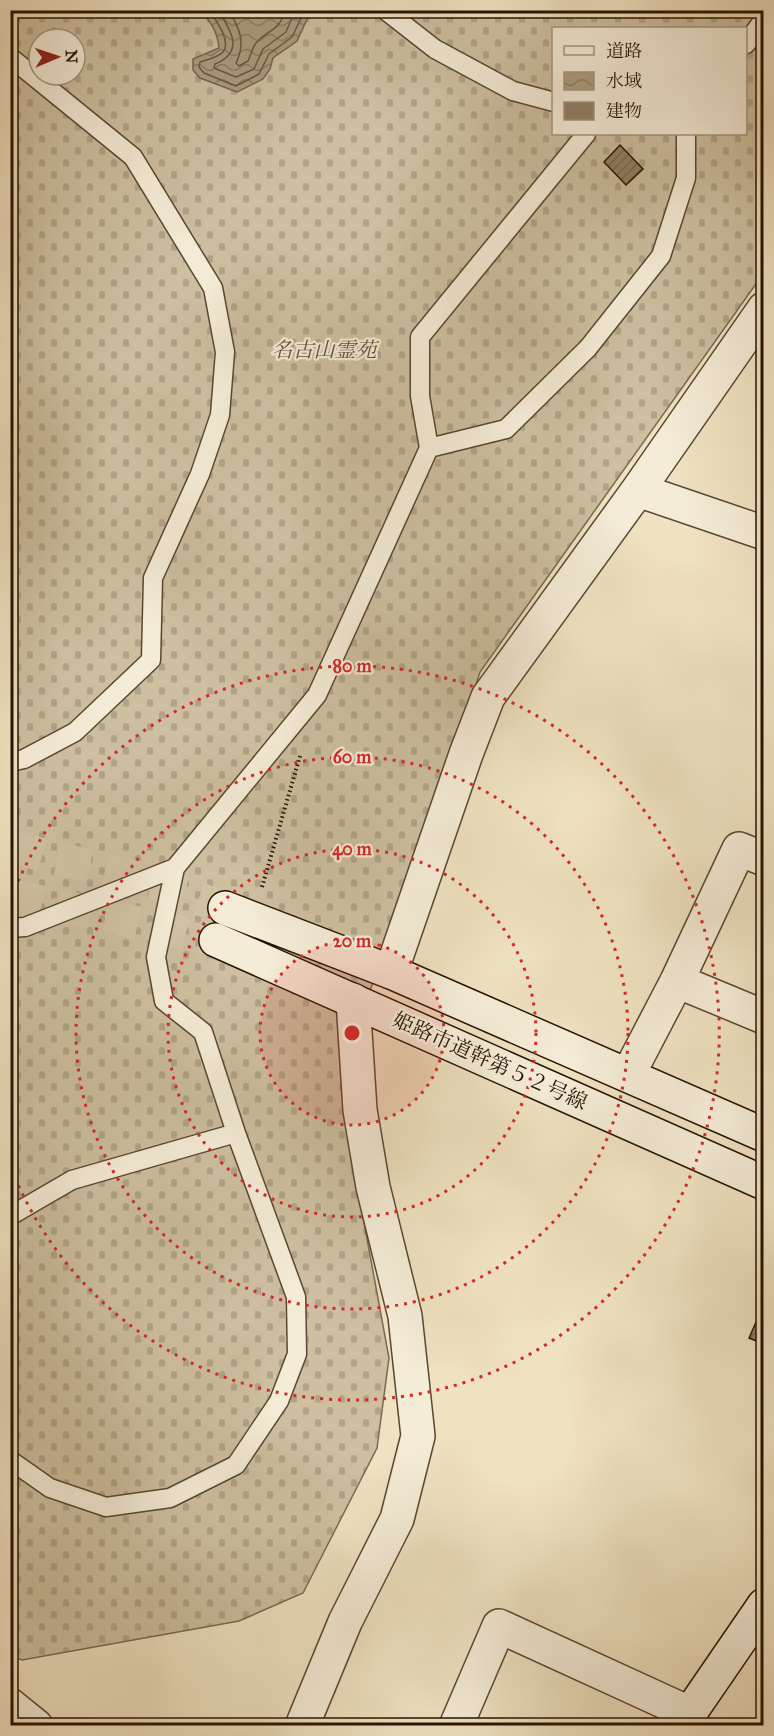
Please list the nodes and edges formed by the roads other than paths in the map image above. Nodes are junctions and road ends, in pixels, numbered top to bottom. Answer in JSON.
{"nodes":[{"id":1,"x":385,"y":10,"type":"edge"},
{"id":2,"x":764,"y":18,"type":"edge"},
{"id":3,"x":747,"y":43,"type":"edge"},
{"id":4,"x":10,"y":57,"type":"edge"},
{"id":5,"x":552,"y":101,"type":"edge"},
{"id":6,"x":585,"y":135,"type":"edge"},
{"id":7,"x":686,"y":135,"type":"edge"},
{"id":8,"x":764,"y":309,"type":"edge"},
{"id":9,"x":429,"y":448,"type":"junction"},
{"id":10,"x":638,"y":489,"type":"junction"},
{"id":11,"x":764,"y":533,"type":"edge"},
{"id":12,"x":10,"y":762,"type":"edge"},
{"id":13,"x":764,"y":859,"type":"edge"},
{"id":14,"x":175,"y":868,"type":"junction"},
{"id":15,"x":239,"y":914,"type":"tunnel mouth"},
{"id":16,"x":10,"y":928,"type":"edge"},
{"id":17,"x":216,"y":940,"type":"tunnel mouth"},
{"id":18,"x":391,"y":972,"type":"junction"},
{"id":19,"x":677,"y":981,"type":"junction"},
{"id":20,"x":353,"y":1000,"type":"junction"},
{"id":21,"x":764,"y":1017,"type":"edge"},
{"id":22,"x":628,"y":1075,"type":"junction"},
{"id":23,"x":236,"y":1133,"type":"junction"},
{"id":24,"x":764,"y":1135,"type":"edge"},
{"id":25,"x":764,"y":1183,"type":"edge"},
{"id":26,"x":10,"y":1216,"type":"edge"},
{"id":27,"x":10,"y":1460,"type":"edge"},
{"id":28,"x":764,"y":1605,"type":"edge"},
{"id":29,"x":10,"y":1706,"type":"edge"},
{"id":30,"x":685,"y":1719,"type":"edge"},
{"id":31,"x":36,"y":1725,"type":"edge"},
{"id":32,"x":302,"y":1725,"type":"edge"},
{"id":33,"x":456,"y":1725,"type":"edge"}],
"edges":[{"from":1,"to":5,"type":"lane"},
{"from":2,"to":3,"type":"lane"},
{"from":4,"to":12,"type":"lane"},
{"from":6,"to":9,"type":"lane"},
{"from":7,"to":9,"type":"lane"},
{"from":8,"to":10,"type":"street"},
{"from":9,"to":14,"type":"lane"},
{"from":10,"to":11,"type":"street"},
{"from":10,"to":18,"type":"street"},
{"from":13,"to":19,"type":"street"},
{"from":14,"to":16,"type":"lane"},
{"from":14,"to":23,"type":"lane"},
{"from":15,"to":18,"type":"street","name":"姫路市道幹第５２号線"},
{"from":17,"to":20,"type":"street","name":"姫路市道幹第５２号線"},
{"from":18,"to":22,"type":"street","name":"姫路市道幹第５２号線"},
{"from":19,"to":21,"type":"street"},
{"from":19,"to":22,"type":"street"},
{"from":20,"to":25,"type":"street","name":"姫路市道幹第５２号線"},
{"from":20,"to":32,"type":"street"},
{"from":22,"to":24,"type":"street","name":"姫路市道幹第５２号線"},
{"from":23,"to":26,"type":"lane"},
{"from":23,"to":27,"type":"lane"},
{"from":28,"to":30,"type":"street"},
{"from":29,"to":31,"type":"street"},
{"from":30,"to":33,"type":"street"}]}
